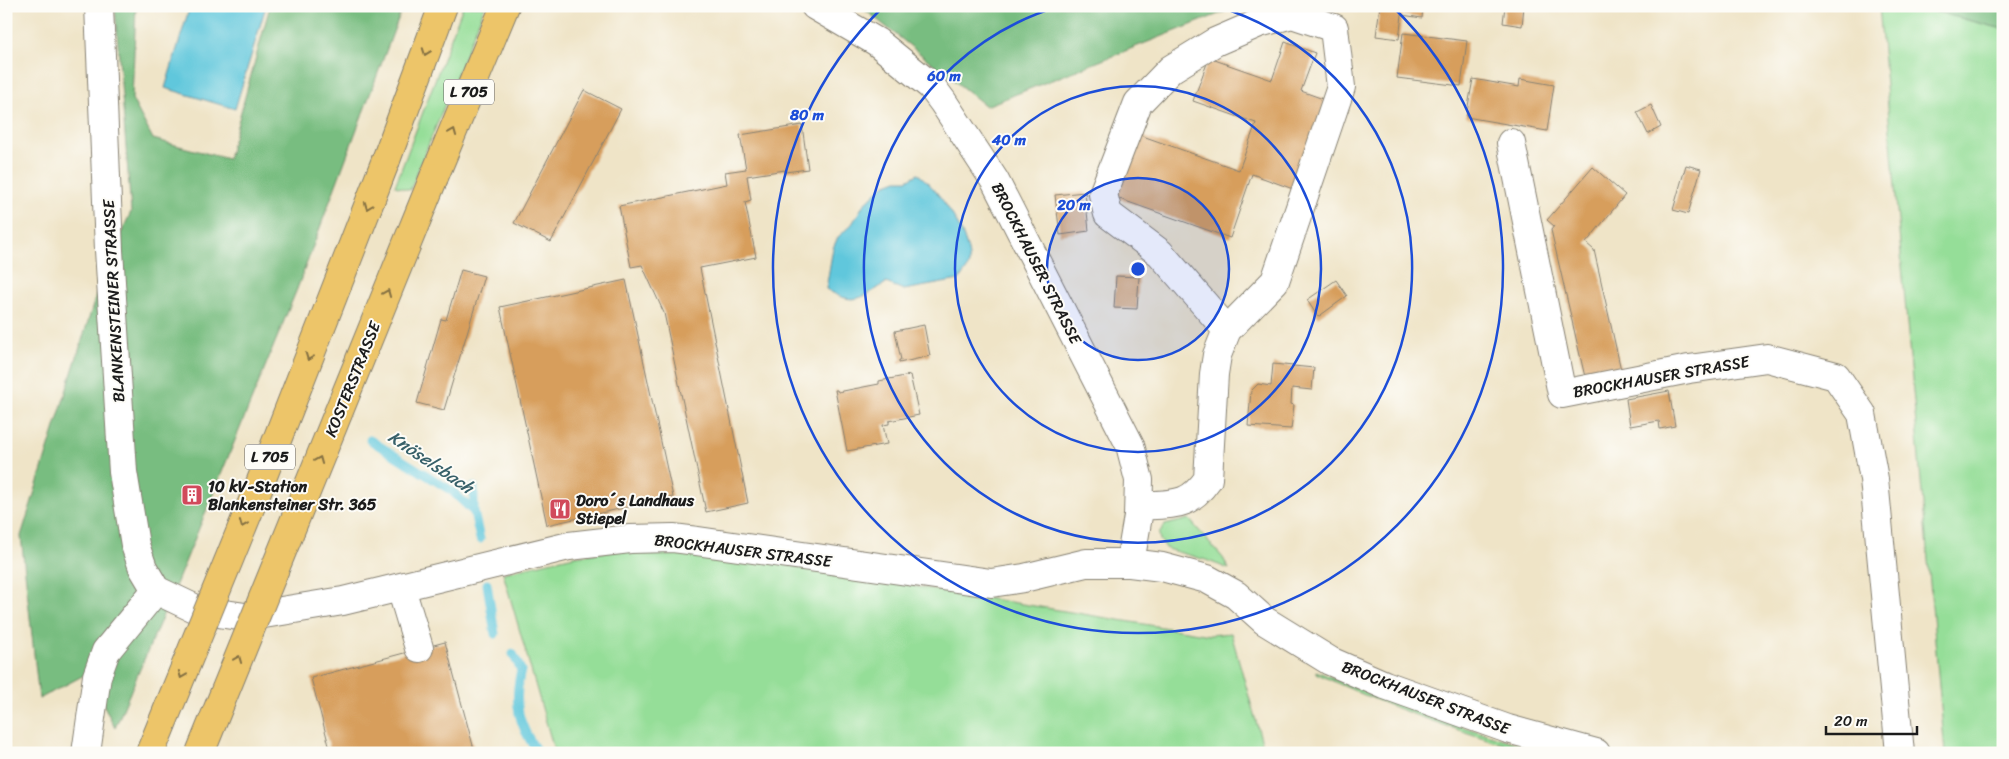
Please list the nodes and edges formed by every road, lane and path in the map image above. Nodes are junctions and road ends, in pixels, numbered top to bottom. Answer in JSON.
{"nodes":[{"id":1,"x":99,"y":6,"type":"edge"},
{"id":2,"x":443,"y":6,"type":"edge"},
{"id":3,"x":505,"y":6,"type":"edge"},
{"id":4,"x":800,"y":6,"type":"edge"},
{"id":5,"x":825,"y":12,"type":"edge"},
{"id":6,"x":1511,"y":143,"type":"dead end"},
{"id":7,"x":1228,"y":330,"type":"junction"},
{"id":8,"x":1139,"y":506,"type":"junction"},
{"id":9,"x":1130,"y":563,"type":"junction"},
{"id":10,"x":401,"y":588,"type":"junction"},
{"id":11,"x":156,"y":590,"type":"junction"},
{"id":12,"x":419,"y":648,"type":"dead end"},
{"id":13,"x":86,"y":753,"type":"edge"},
{"id":14,"x":150,"y":753,"type":"edge"},
{"id":15,"x":200,"y":753,"type":"edge"},
{"id":16,"x":1596,"y":753,"type":"edge"},
{"id":17,"x":1900,"y":753,"type":"edge"}],
"edges":[{"from":1,"to":11,"type":"street","name":"BLANKENSTEINER STRASSE"},
{"from":2,"to":14,"type":"main road","number":"L 705","one_way":true,"bridge":true},
{"from":15,"to":3,"type":"main road","name":"KOSTERSTRASSE","number":"L 705","one_way":true,"bridge":true},
{"from":4,"to":5,"type":"street","name":"BROCKHAUSER STRASSE"},
{"from":5,"to":8,"type":"street","name":"BROCKHAUSER STRASSE"},
{"from":6,"to":17,"type":"street","name":"BROCKHAUSER STRASSE"},
{"from":7,"to":7,"type":"street"},
{"from":7,"to":8,"type":"street"},
{"from":8,"to":9,"type":"street","name":"BROCKHAUSER STRASSE"},
{"from":9,"to":10,"type":"street","name":"BROCKHAUSER STRASSE"},
{"from":9,"to":16,"type":"street","name":"BROCKHAUSER STRASSE"},
{"from":10,"to":11,"type":"street","name":"BROCKHAUSER STRASSE"},
{"from":10,"to":12,"type":"street"},
{"from":11,"to":13,"type":"street"}]}
